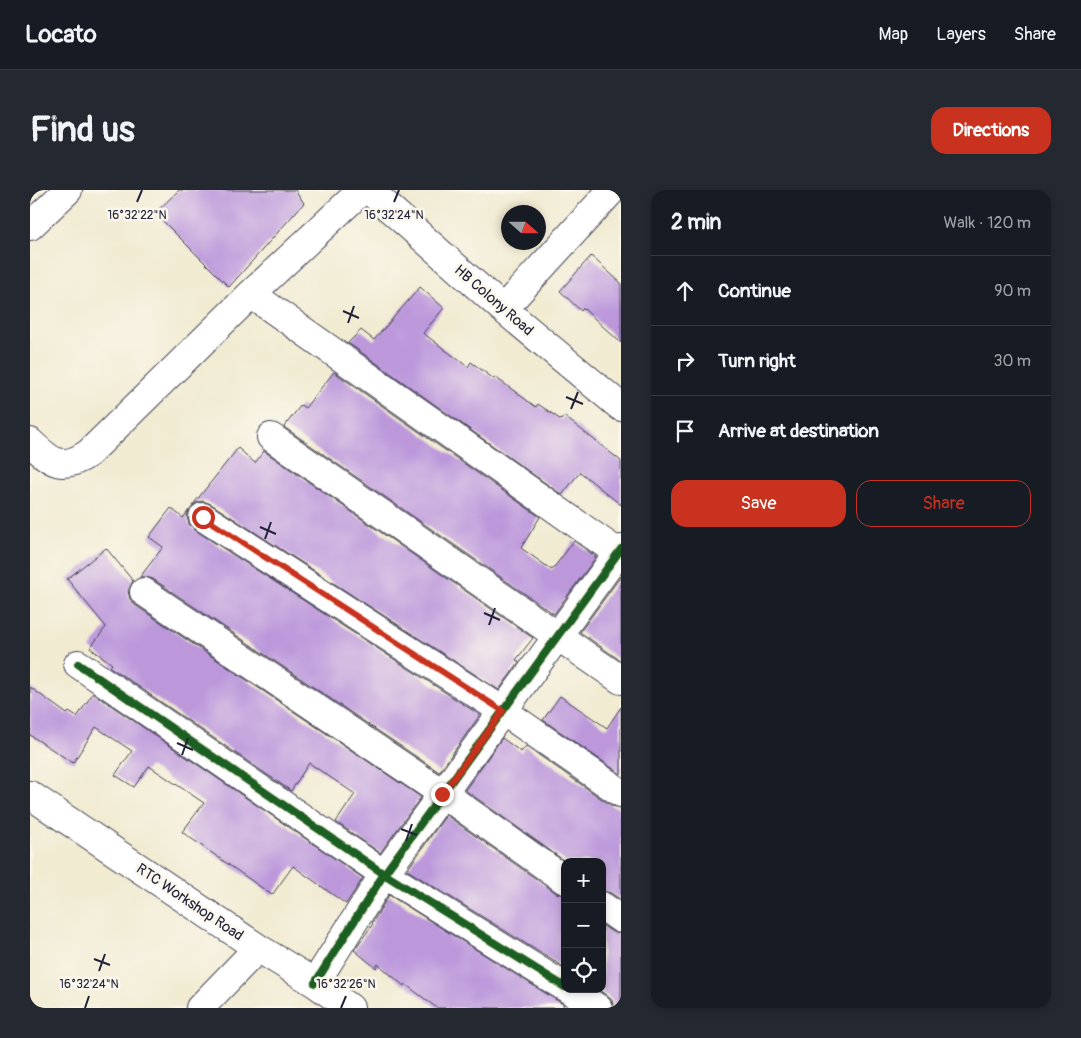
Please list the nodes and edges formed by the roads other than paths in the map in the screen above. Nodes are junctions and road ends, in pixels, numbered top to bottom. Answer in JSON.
{"nodes":[{"id":1,"x":68,"y":190,"type":"edge"},
{"id":2,"x":362,"y":190,"type":"edge"},
{"id":3,"x":369,"y":190,"type":"edge"},
{"id":4,"x":612,"y":190,"type":"edge"},
{"id":5,"x":30,"y":226,"type":"edge"},
{"id":6,"x":251,"y":294,"type":"junction"},
{"id":7,"x":504,"y":309,"type":"junction"},
{"id":8,"x":621,"y":407,"type":"edge"},
{"id":9,"x":271,"y":437,"type":"dead end"},
{"id":10,"x":30,"y":442,"type":"edge"},
{"id":11,"x":203,"y":517,"type":"dead end"},
{"id":12,"x":620,"y":552,"type":"edge"},
{"id":13,"x":144,"y":592,"type":"dead end"},
{"id":14,"x":558,"y":635,"type":"junction"},
{"id":15,"x":78,"y":664,"type":"dead end"},
{"id":16,"x":621,"y":680,"type":"edge"},
{"id":17,"x":503,"y":711,"type":"junction"},
{"id":18,"x":621,"y":793,"type":"edge"},
{"id":19,"x":442,"y":794,"type":"junction"},
{"id":20,"x":30,"y":795,"type":"edge"},
{"id":21,"x":384,"y":874,"type":"junction"},
{"id":22,"x":561,"y":877,"type":"edge"},
{"id":23,"x":606,"y":909,"type":"edge"},
{"id":24,"x":621,"y":919,"type":"edge"},
{"id":25,"x":258,"y":948,"type":"junction"},
{"id":26,"x":316,"y":983,"type":"junction"},
{"id":27,"x":561,"y":985,"type":"edge"},
{"id":28,"x":574,"y":993,"type":"edge"},
{"id":29,"x":200,"y":1008,"type":"edge"},
{"id":30,"x":350,"y":1008,"type":"edge"},
{"id":31,"x":598,"y":1008,"type":"edge"}],
"edges":[{"from":1,"to":5,"type":"street"},
{"from":2,"to":6,"type":"street"},
{"from":3,"to":7,"type":"street","name":"HB Colony Road"},
{"from":4,"to":7,"type":"street"},
{"from":6,"to":10,"type":"street"},
{"from":6,"to":12,"type":"street"},
{"from":7,"to":8,"type":"street","name":"HB Colony Road"},
{"from":9,"to":14,"type":"street"},
{"from":11,"to":17,"type":"street"},
{"from":12,"to":14,"type":"street"},
{"from":13,"to":19,"type":"street"},
{"from":14,"to":16,"type":"street"},
{"from":14,"to":17,"type":"street"},
{"from":15,"to":21,"type":"street"},
{"from":17,"to":18,"type":"street"},
{"from":17,"to":19,"type":"street"},
{"from":19,"to":21,"type":"street"},
{"from":19,"to":22,"type":"street"},
{"from":20,"to":25,"type":"street","name":"RTC Workshop Road"},
{"from":21,"to":26,"type":"street"},
{"from":21,"to":27,"type":"street"},
{"from":23,"to":24,"type":"street"},
{"from":25,"to":26,"type":"street","name":"RTC Workshop Road"},
{"from":25,"to":29,"type":"street"},
{"from":26,"to":30,"type":"street","name":"RTC Workshop Road"},
{"from":28,"to":31,"type":"street"}]}
